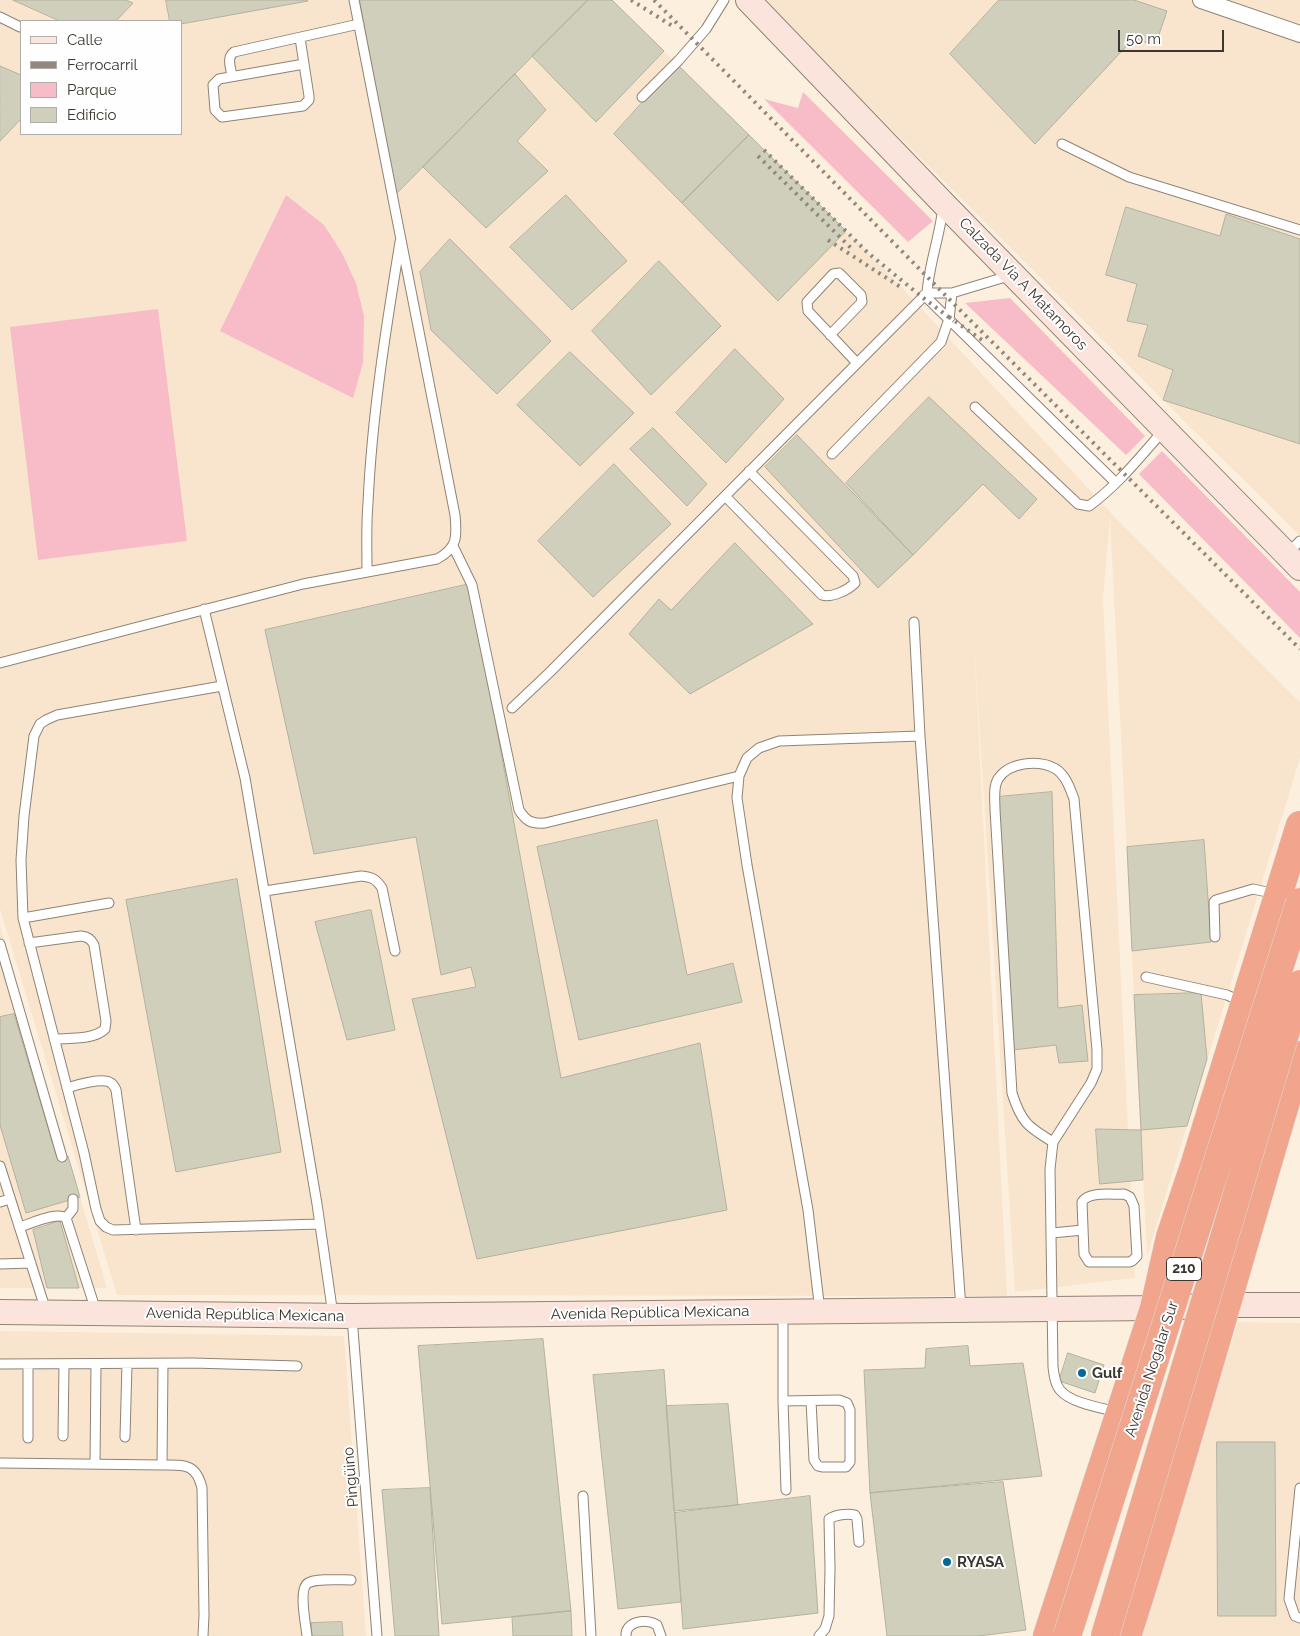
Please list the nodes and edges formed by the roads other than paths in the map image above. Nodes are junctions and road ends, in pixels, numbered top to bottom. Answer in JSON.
{"nodes":[{"id":1,"x":354,"y":0,"type":"edge"},
{"id":2,"x":724,"y":0,"type":"edge"},
{"id":3,"x":748,"y":0,"type":"edge"},
{"id":4,"x":1201,"y":0,"type":"edge"},
{"id":5,"x":0,"y":17,"type":"edge"},
{"id":6,"x":358,"y":24,"type":"junction"},
{"id":7,"x":20,"y":27,"type":"edge"},
{"id":8,"x":1300,"y":34,"type":"edge"},
{"id":9,"x":300,"y":38,"type":"junction"},
{"id":10,"x":304,"y":64,"type":"junction"},
{"id":11,"x":232,"y":76,"type":"junction"},
{"id":12,"x":642,"y":96,"type":"dead end"},
{"id":13,"x":1062,"y":144,"type":"dead end"},
{"id":14,"x":944,"y":204,"type":"junction"},
{"id":15,"x":1300,"y":230,"type":"edge"},
{"id":16,"x":401,"y":236,"type":"junction"},
{"id":17,"x":1013,"y":274,"type":"junction"},
{"id":18,"x":952,"y":293,"type":"junction"},
{"id":19,"x":926,"y":294,"type":"junction"},
{"id":20,"x":948,"y":319,"type":"junction"},
{"id":21,"x":830,"y":335,"type":"junction"},
{"id":22,"x":857,"y":362,"type":"junction"},
{"id":23,"x":975,"y":407,"type":"dead end"},
{"id":24,"x":1165,"y":429,"type":"junction"},
{"id":25,"x":832,"y":454,"type":"dead end"},
{"id":26,"x":749,"y":471,"type":"junction"},
{"id":27,"x":1116,"y":483,"type":"junction"},
{"id":28,"x":724,"y":496,"type":"junction"},
{"id":29,"x":453,"y":546,"type":"junction"},
{"id":30,"x":1296,"y":554,"type":"edge"},
{"id":31,"x":367,"y":572,"type":"junction"},
{"id":32,"x":204,"y":609,"type":"junction"},
{"id":33,"x":914,"y":622,"type":"dead end"},
{"id":34,"x":0,"y":663,"type":"edge"},
{"id":35,"x":222,"y":686,"type":"junction"},
{"id":36,"x":512,"y":708,"type":"dead end"},
{"id":37,"x":920,"y":736,"type":"junction"},
{"id":38,"x":739,"y":776,"type":"junction"},
{"id":39,"x":1300,"y":825,"type":"edge"},
{"id":40,"x":264,"y":891,"type":"junction"},
{"id":41,"x":1289,"y":898,"type":"edge"},
{"id":42,"x":109,"y":903,"type":"dead end"},
{"id":43,"x":23,"y":918,"type":"junction"},
{"id":44,"x":1215,"y":937,"type":"dead end"},
{"id":45,"x":29,"y":943,"type":"junction"},
{"id":46,"x":0,"y":944,"type":"edge"},
{"id":47,"x":395,"y":951,"type":"dead end"},
{"id":48,"x":3,"y":968,"type":"edge"},
{"id":49,"x":1146,"y":977,"type":"dead end"},
{"id":50,"x":1300,"y":984,"type":"edge"},
{"id":51,"x":1244,"y":1004,"type":"junction"},
{"id":52,"x":54,"y":1039,"type":"junction"},
{"id":53,"x":1300,"y":1056,"type":"edge"},
{"id":54,"x":67,"y":1088,"type":"junction"},
{"id":55,"x":1053,"y":1142,"type":"junction"},
{"id":56,"x":62,"y":1157,"type":"dead end"},
{"id":57,"x":0,"y":1166,"type":"edge"},
{"id":58,"x":1194,"y":1166,"type":"junction"},
{"id":59,"x":1258,"y":1195,"type":"junction"},
{"id":60,"x":10,"y":1199,"type":"junction"},
{"id":61,"x":73,"y":1199,"type":"dead end"},
{"id":62,"x":0,"y":1202,"type":"edge"},
{"id":63,"x":66,"y":1218,"type":"junction"},
{"id":64,"x":320,"y":1224,"type":"junction"},
{"id":65,"x":19,"y":1227,"type":"junction"},
{"id":66,"x":136,"y":1230,"type":"junction"},
{"id":67,"x":1083,"y":1230,"type":"junction"},
{"id":68,"x":1052,"y":1233,"type":"junction"},
{"id":69,"x":1170,"y":1237,"type":"junction"},
{"id":70,"x":30,"y":1263,"type":"junction"},
{"id":71,"x":0,"y":1264,"type":"edge"},
{"id":72,"x":1228,"y":1305,"type":"junction"},
{"id":73,"x":1300,"y":1305,"type":"edge"},
{"id":74,"x":1154,"y":1308,"type":"junction"},
{"id":75,"x":1053,"y":1309,"type":"junction"},
{"id":76,"x":961,"y":1310,"type":"junction"},
{"id":77,"x":784,"y":1311,"type":"junction"},
{"id":78,"x":820,"y":1311,"type":"junction"},
{"id":79,"x":0,"y":1312,"type":"edge"},
{"id":80,"x":46,"y":1313,"type":"junction"},
{"id":81,"x":96,"y":1314,"type":"junction"},
{"id":82,"x":342,"y":1316,"type":"junction"},
{"id":83,"x":0,"y":1364,"type":"edge"},
{"id":84,"x":28,"y":1364,"type":"junction"},
{"id":85,"x":64,"y":1364,"type":"junction"},
{"id":86,"x":127,"y":1364,"type":"junction"},
{"id":87,"x":164,"y":1364,"type":"junction"},
{"id":88,"x":96,"y":1365,"type":"junction"},
{"id":89,"x":297,"y":1366,"type":"dead end"},
{"id":90,"x":1204,"y":1384,"type":"junction"},
{"id":91,"x":783,"y":1401,"type":"junction"},
{"id":92,"x":811,"y":1401,"type":"junction"},
{"id":93,"x":1120,"y":1413,"type":"junction"},
{"id":94,"x":63,"y":1436,"type":"dead end"},
{"id":95,"x":125,"y":1437,"type":"dead end"},
{"id":96,"x":28,"y":1438,"type":"dead end"},
{"id":97,"x":1183,"y":1456,"type":"junction"},
{"id":98,"x":0,"y":1463,"type":"edge"},
{"id":99,"x":95,"y":1464,"type":"junction"},
{"id":100,"x":162,"y":1464,"type":"junction"},
{"id":101,"x":1300,"y":1488,"type":"edge"},
{"id":102,"x":786,"y":1490,"type":"dead end"},
{"id":103,"x":582,"y":1496,"type":"dead end"},
{"id":104,"x":859,"y":1542,"type":"dead end"},
{"id":105,"x":351,"y":1580,"type":"dead end"},
{"id":106,"x":1300,"y":1618,"type":"edge"},
{"id":107,"x":203,"y":1636,"type":"edge"},
{"id":108,"x":307,"y":1636,"type":"edge"},
{"id":109,"x":377,"y":1636,"type":"edge"},
{"id":110,"x":591,"y":1636,"type":"edge"},
{"id":111,"x":626,"y":1636,"type":"edge"},
{"id":112,"x":661,"y":1636,"type":"edge"},
{"id":113,"x":819,"y":1636,"type":"edge"},
{"id":114,"x":1047,"y":1636,"type":"edge"},
{"id":115,"x":1067,"y":1636,"type":"edge"},
{"id":116,"x":1105,"y":1636,"type":"edge"},
{"id":117,"x":1127,"y":1636,"type":"edge"}],
"edges":[{"from":1,"to":6,"type":"lane"},
{"from":2,"to":12,"type":"lane"},
{"from":3,"to":14,"type":"street","name":"Calzada Vía A Matamoros"},
{"from":4,"to":8,"type":"street"},
{"from":5,"to":7,"type":"lane"},
{"from":6,"to":9,"type":"lane"},
{"from":6,"to":16,"type":"lane"},
{"from":9,"to":10,"type":"lane"},
{"from":9,"to":11,"type":"lane"},
{"from":10,"to":11,"type":"lane"},
{"from":10,"to":11,"type":"lane"},
{"from":13,"to":15,"type":"lane"},
{"from":14,"to":17,"type":"street","name":"Calzada Vía A Matamoros"},
{"from":14,"to":19,"type":"lane"},
{"from":16,"to":29,"type":"lane"},
{"from":16,"to":31,"type":"lane"},
{"from":17,"to":18,"type":"lane"},
{"from":17,"to":24,"type":"street","name":"Calzada Vía A Matamoros"},
{"from":18,"to":19,"type":"lane"},
{"from":18,"to":20,"type":"lane"},
{"from":19,"to":20,"type":"lane"},
{"from":19,"to":22,"type":"lane"},
{"from":20,"to":25,"type":"lane"},
{"from":20,"to":27,"type":"lane"},
{"from":21,"to":21,"type":"lane"},
{"from":21,"to":22,"type":"lane"},
{"from":22,"to":26,"type":"lane"},
{"from":23,"to":27,"type":"lane"},
{"from":24,"to":27,"type":"lane"},
{"from":24,"to":30,"type":"street","name":"Calzada Vía A Matamoros"},
{"from":26,"to":28,"type":"lane"},
{"from":26,"to":28,"type":"lane"},
{"from":28,"to":36,"type":"lane"},
{"from":29,"to":31,"type":"lane"},
{"from":29,"to":38,"type":"lane"},
{"from":31,"to":32,"type":"lane"},
{"from":32,"to":34,"type":"lane"},
{"from":32,"to":35,"type":"lane","name":"Pingüino"},
{"from":33,"to":37,"type":"lane"},
{"from":35,"to":40,"type":"lane","name":"Pingüino"},
{"from":35,"to":43,"type":"lane"},
{"from":37,"to":38,"type":"lane"},
{"from":37,"to":76,"type":"lane"},
{"from":38,"to":78,"type":"lane"},
{"from":39,"to":41,"type":"highway"},
{"from":40,"to":47,"type":"lane"},
{"from":40,"to":64,"type":"lane","name":"Pingüino"},
{"from":41,"to":44,"type":"lane"},
{"from":41,"to":51,"type":"highway"},
{"from":41,"to":115,"type":"highway","name":"Avenida Nogalar Sur","number":"210","bridge":true},
{"from":42,"to":43,"type":"lane"},
{"from":43,"to":45,"type":"lane"},
{"from":45,"to":52,"type":"lane"},
{"from":45,"to":52,"type":"lane"},
{"from":46,"to":48,"type":"lane"},
{"from":48,"to":56,"type":"lane"},
{"from":49,"to":51,"type":"lane"},
{"from":50,"to":116,"type":"highway","name":"Avenida Nogalar Sur","number":"210","bridge":true},
{"from":51,"to":58,"type":"highway"},
{"from":52,"to":54,"type":"lane"},
{"from":53,"to":59,"type":"highway"},
{"from":54,"to":66,"type":"lane"},
{"from":54,"to":66,"type":"lane"},
{"from":55,"to":55,"type":"lane"},
{"from":55,"to":68,"type":"lane"},
{"from":57,"to":60,"type":"lane"},
{"from":58,"to":59,"type":"highway"},
{"from":58,"to":69,"type":"highway"},
{"from":59,"to":72,"type":"highway"},
{"from":60,"to":62,"type":"lane"},
{"from":60,"to":65,"type":"lane"},
{"from":61,"to":63,"type":"lane"},
{"from":63,"to":65,"type":"lane"},
{"from":63,"to":81,"type":"lane"},
{"from":64,"to":66,"type":"lane"},
{"from":64,"to":82,"type":"lane","name":"Pingüino"},
{"from":65,"to":70,"type":"lane"},
{"from":67,"to":67,"type":"lane"},
{"from":67,"to":68,"type":"lane"},
{"from":68,"to":75,"type":"lane"},
{"from":69,"to":72,"type":"highway"},
{"from":69,"to":74,"type":"highway"},
{"from":70,"to":71,"type":"lane"},
{"from":70,"to":80,"type":"lane"},
{"from":72,"to":73,"type":"street","name":"Avenida República Mexicana"},
{"from":72,"to":74,"type":"street","name":"Avenida República Mexicana"},
{"from":72,"to":90,"type":"highway"},
{"from":74,"to":75,"type":"street","name":"Avenida República Mexicana"},
{"from":74,"to":90,"type":"highway"},
{"from":74,"to":93,"type":"highway"},
{"from":75,"to":76,"type":"street","name":"Avenida República Mexicana"},
{"from":75,"to":93,"type":"lane"},
{"from":76,"to":78,"type":"street","name":"Avenida República Mexicana"},
{"from":77,"to":78,"type":"street","name":"Avenida República Mexicana"},
{"from":77,"to":82,"type":"street","name":"Avenida República Mexicana"},
{"from":77,"to":91,"type":"lane"},
{"from":79,"to":80,"type":"street","name":"Avenida República Mexicana"},
{"from":80,"to":81,"type":"street","name":"Avenida República Mexicana"},
{"from":81,"to":82,"type":"street","name":"Avenida República Mexicana"},
{"from":82,"to":109,"type":"lane","name":"Pingüino"},
{"from":83,"to":84,"type":"lane"},
{"from":84,"to":85,"type":"lane"},
{"from":84,"to":96,"type":"lane"},
{"from":85,"to":88,"type":"lane"},
{"from":85,"to":94,"type":"lane"},
{"from":86,"to":87,"type":"lane"},
{"from":86,"to":88,"type":"lane"},
{"from":86,"to":95,"type":"lane"},
{"from":87,"to":89,"type":"lane"},
{"from":87,"to":100,"type":"lane"},
{"from":88,"to":99,"type":"lane"},
{"from":90,"to":97,"type":"highway"},
{"from":91,"to":92,"type":"lane"},
{"from":91,"to":102,"type":"lane"},
{"from":92,"to":92,"type":"lane"},
{"from":93,"to":97,"type":"highway"},
{"from":93,"to":114,"type":"highway"},
{"from":97,"to":117,"type":"highway"},
{"from":98,"to":99,"type":"lane"},
{"from":99,"to":100,"type":"lane"},
{"from":100,"to":107,"type":"lane"},
{"from":101,"to":106,"type":"lane"},
{"from":103,"to":110,"type":"lane"},
{"from":104,"to":113,"type":"lane"},
{"from":105,"to":108,"type":"lane"},
{"from":111,"to":112,"type":"lane"}]}
